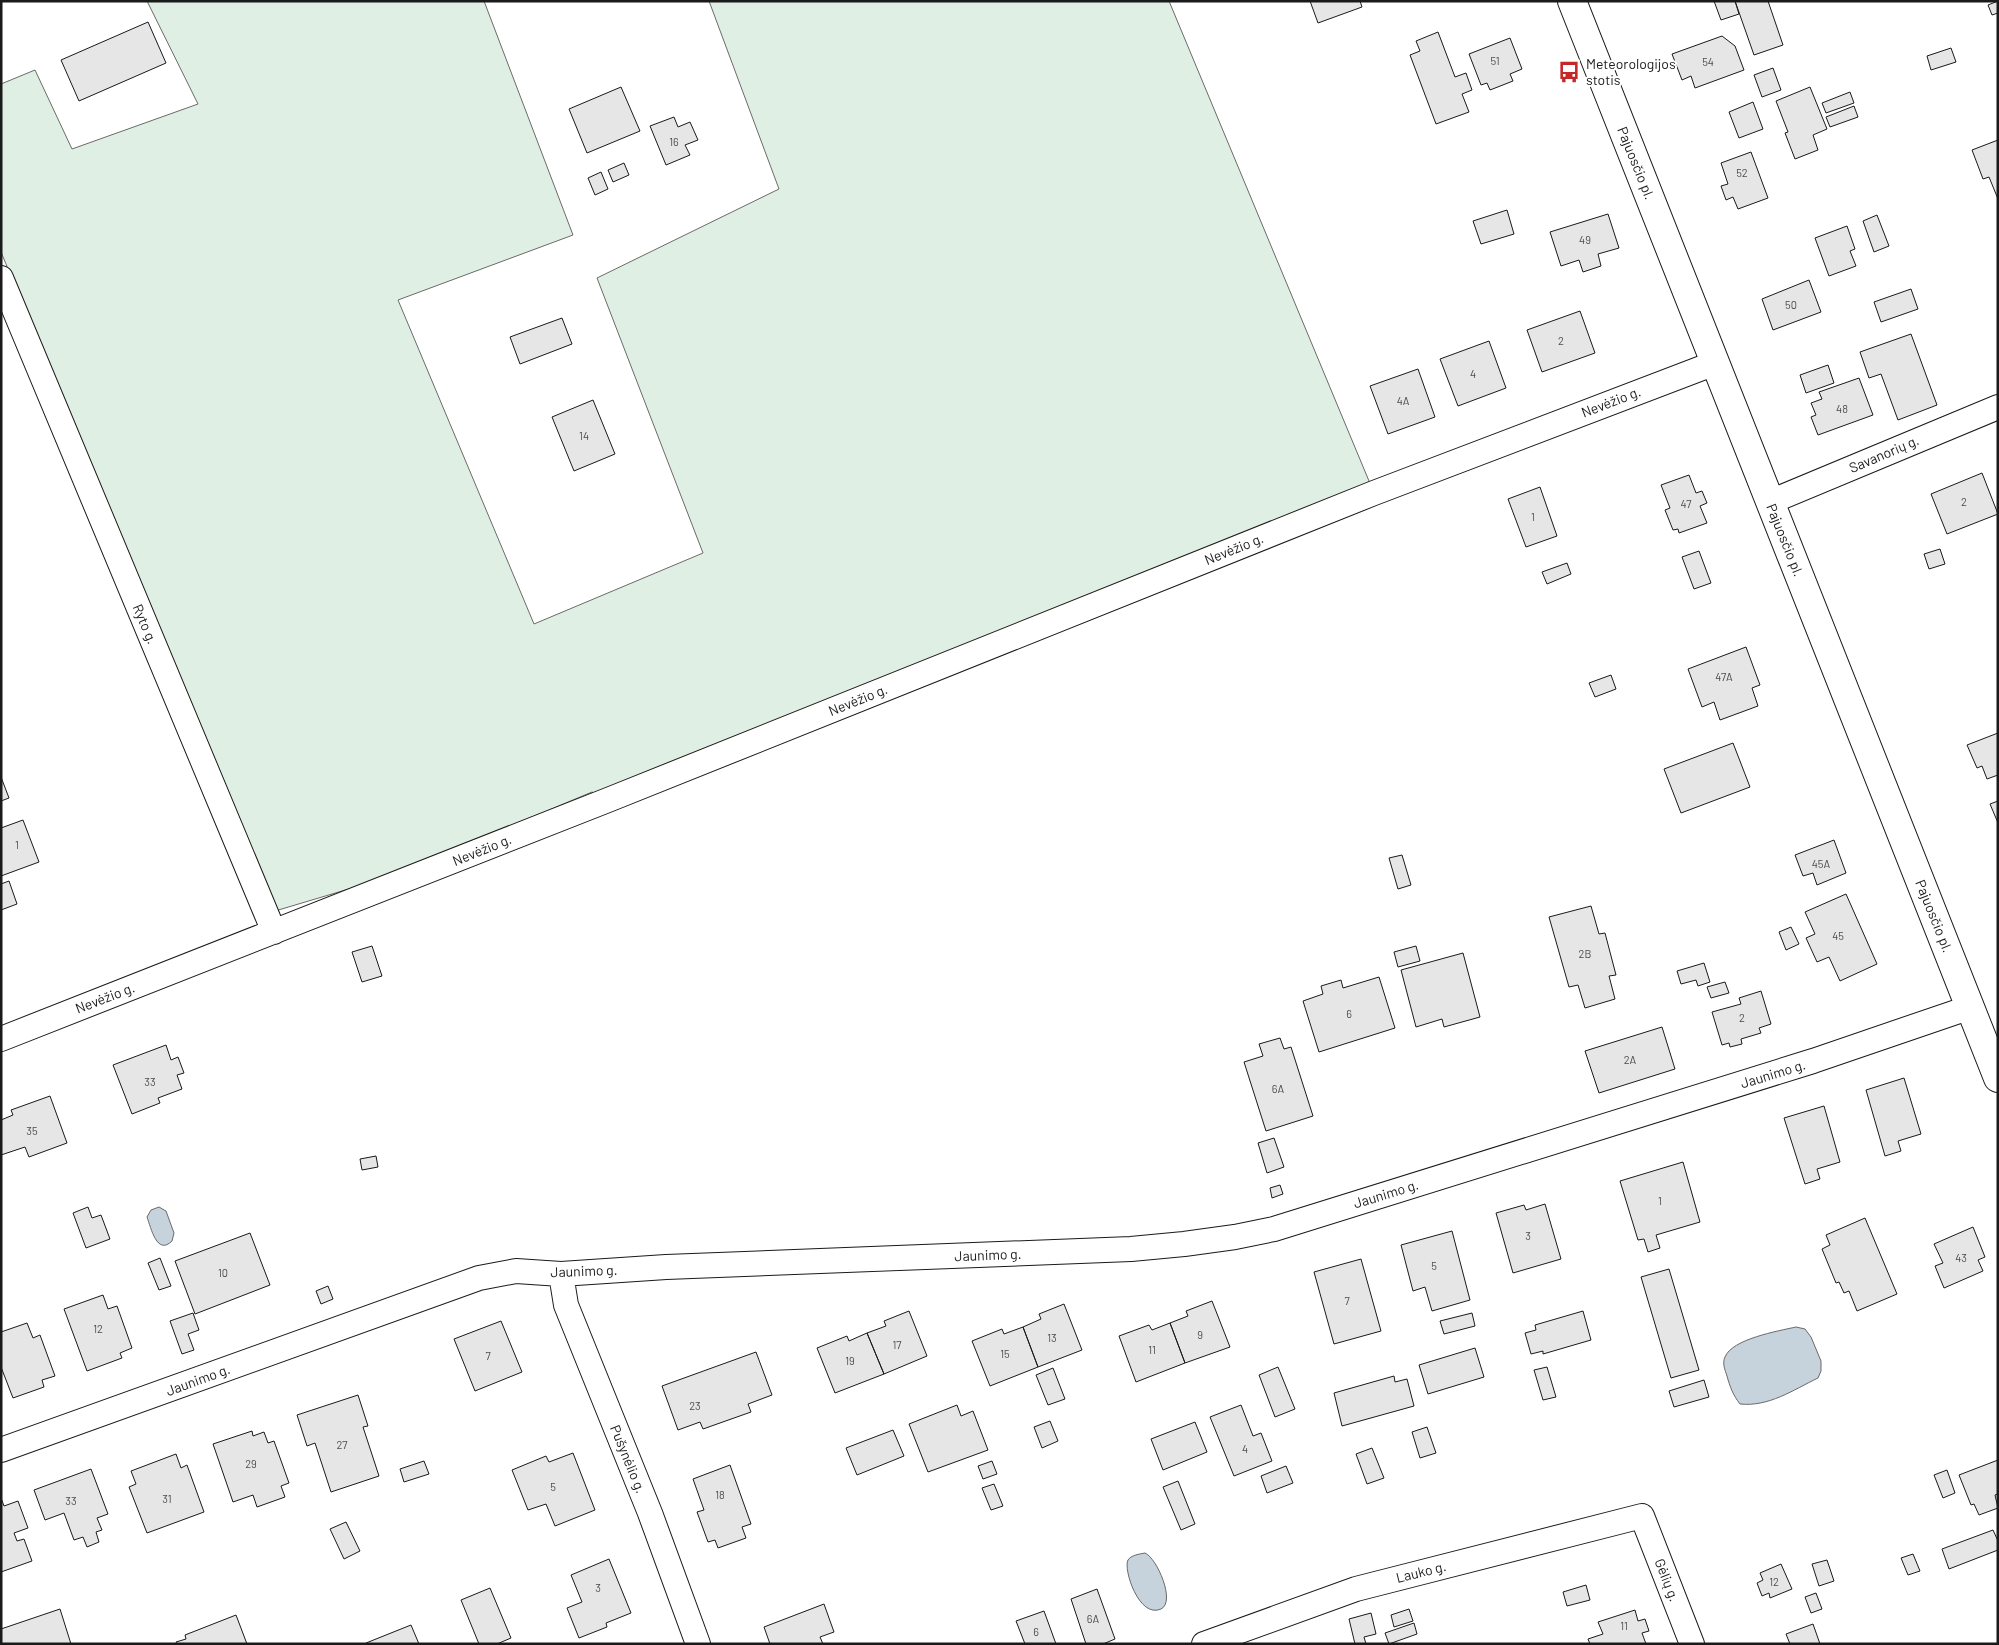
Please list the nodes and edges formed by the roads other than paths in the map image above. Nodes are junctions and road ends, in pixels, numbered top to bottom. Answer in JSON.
{"nodes":[{"id":1,"x":1572,"y":1,"type":"edge"},
{"id":2,"x":1,"y":278,"type":"edge"},
{"id":3,"x":9,"y":320,"type":"edge"},
{"id":4,"x":1715,"y":363,"type":"junction"},
{"id":5,"x":1998,"y":407,"type":"edge"},
{"id":6,"x":1770,"y":502,"type":"junction"},
{"id":7,"x":274,"y":932,"type":"junction"},
{"id":8,"x":1971,"y":1008,"type":"junction"},
{"id":9,"x":1,"y":1039,"type":"edge"},
{"id":10,"x":1998,"y":1078,"type":"edge"},
{"id":11,"x":561,"y":1274,"type":"junction"},
{"id":12,"x":1,"y":1450,"type":"edge"},
{"id":13,"x":1642,"y":1516,"type":"joint"},
{"id":14,"x":698,"y":1644,"type":"edge"},
{"id":15,"x":1204,"y":1644,"type":"edge"},
{"id":16,"x":1692,"y":1644,"type":"edge"}],
"edges":[{"from":1,"to":4,"type":"main road","name":"Pajuosčio pl."},
{"from":2,"to":3,"type":"street","name":"Ryto g."},
{"from":3,"to":7,"type":"street","name":"Ryto g."},
{"from":4,"to":6,"type":"main road","name":"Pajuosčio pl."},
{"from":4,"to":7,"type":"street","name":"Nevėžio g."},
{"from":5,"to":6,"type":"street","name":"Savanorių g."},
{"from":6,"to":8,"type":"main road","name":"Pajuosčio pl."},
{"from":7,"to":9,"type":"street","name":"Nevėžio g."},
{"from":8,"to":10,"type":"main road","name":"Pajuosčio pl."},
{"from":8,"to":11,"type":"street","name":"Jaunimo g."},
{"from":11,"to":12,"type":"street","name":"Jaunimo g."},
{"from":11,"to":14,"type":"street","name":"Pušynėlio g."},
{"from":13,"to":15,"type":"street","name":"Lauko g."},
{"from":13,"to":16,"type":"street","name":"Gėlių g."}]}
